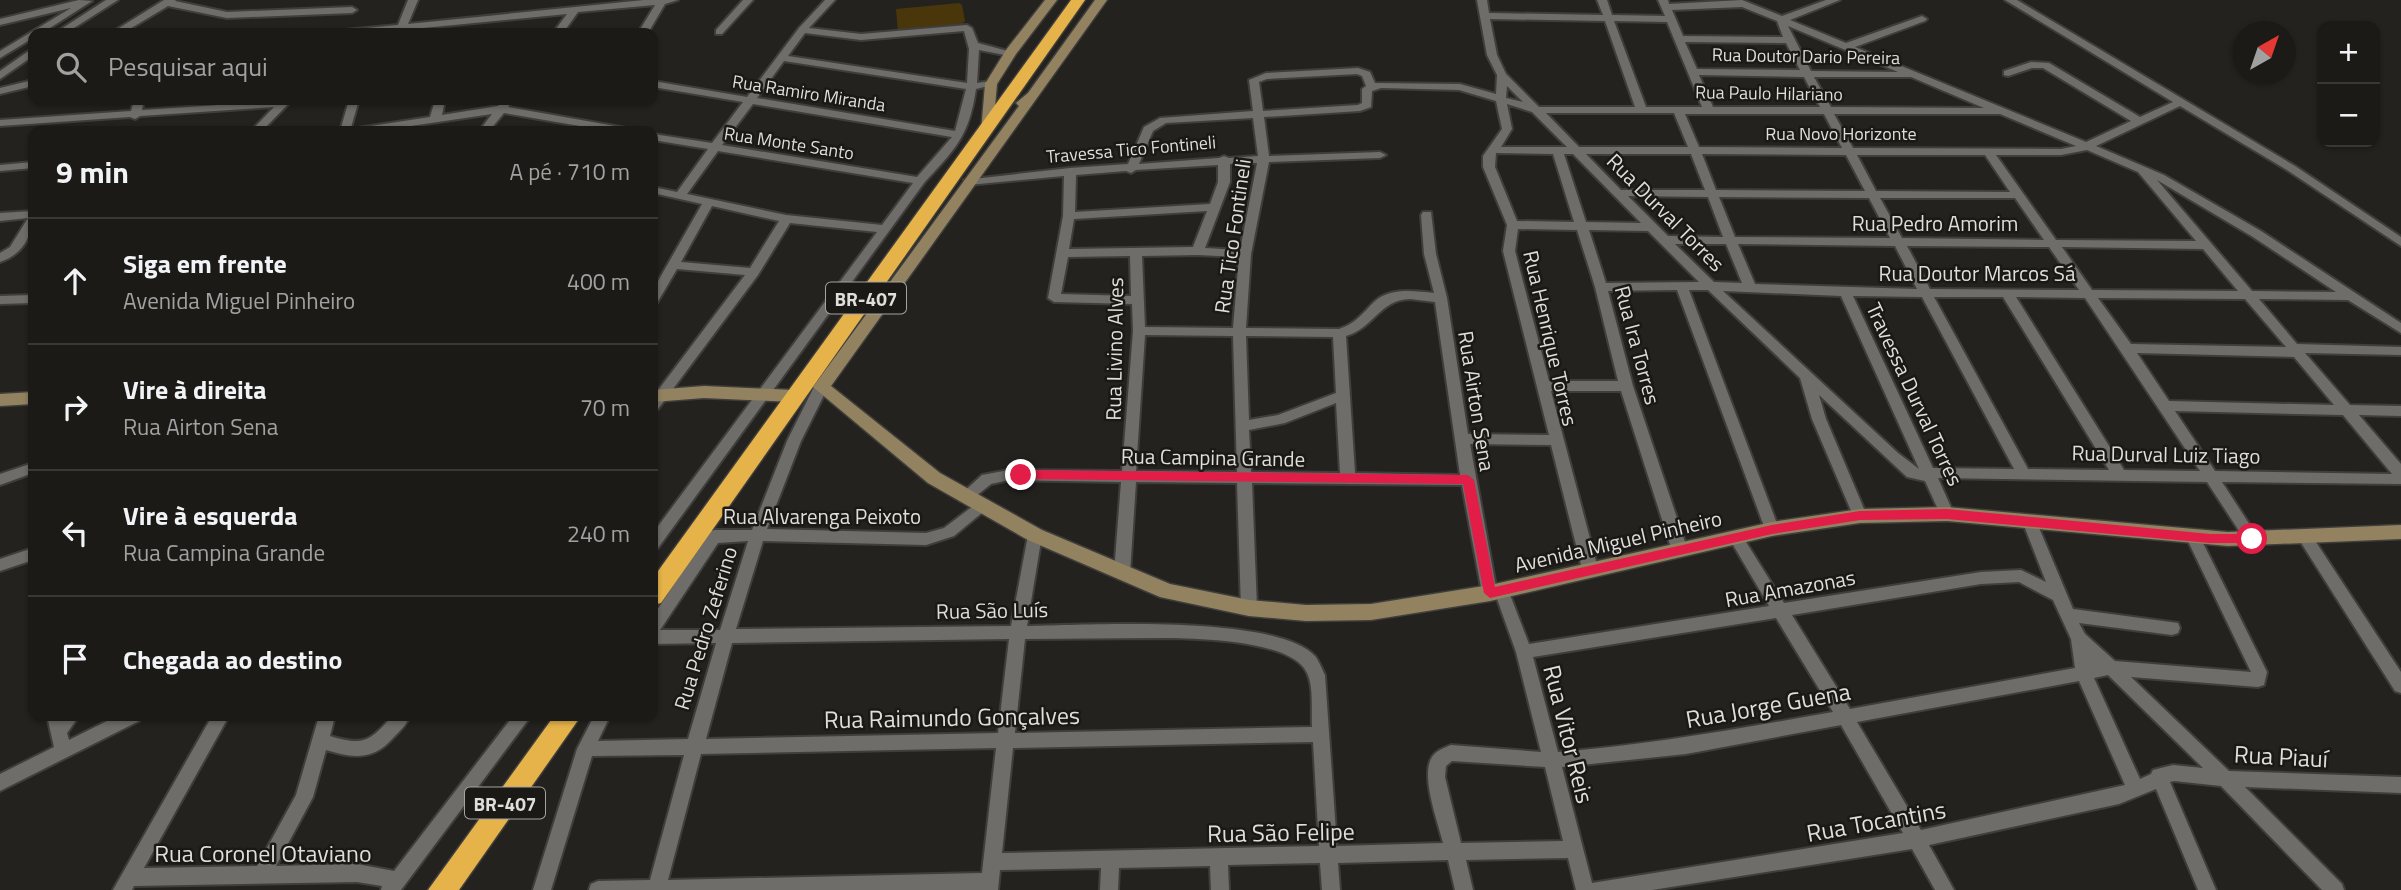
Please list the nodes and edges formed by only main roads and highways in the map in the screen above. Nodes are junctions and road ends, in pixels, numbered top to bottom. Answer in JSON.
{"nodes":[{"id":1,"x":1078,"y":0,"type":"edge"},
{"id":2,"x":658,"y":589,"type":"edge"},
{"id":3,"x":564,"y":721,"type":"edge"},
{"id":4,"x":442,"y":890,"type":"edge"}],
"edges":[{"from":1,"to":2,"type":"highway","number":"BR-407"},
{"from":3,"to":4,"type":"highway","number":"BR-407"}]}
